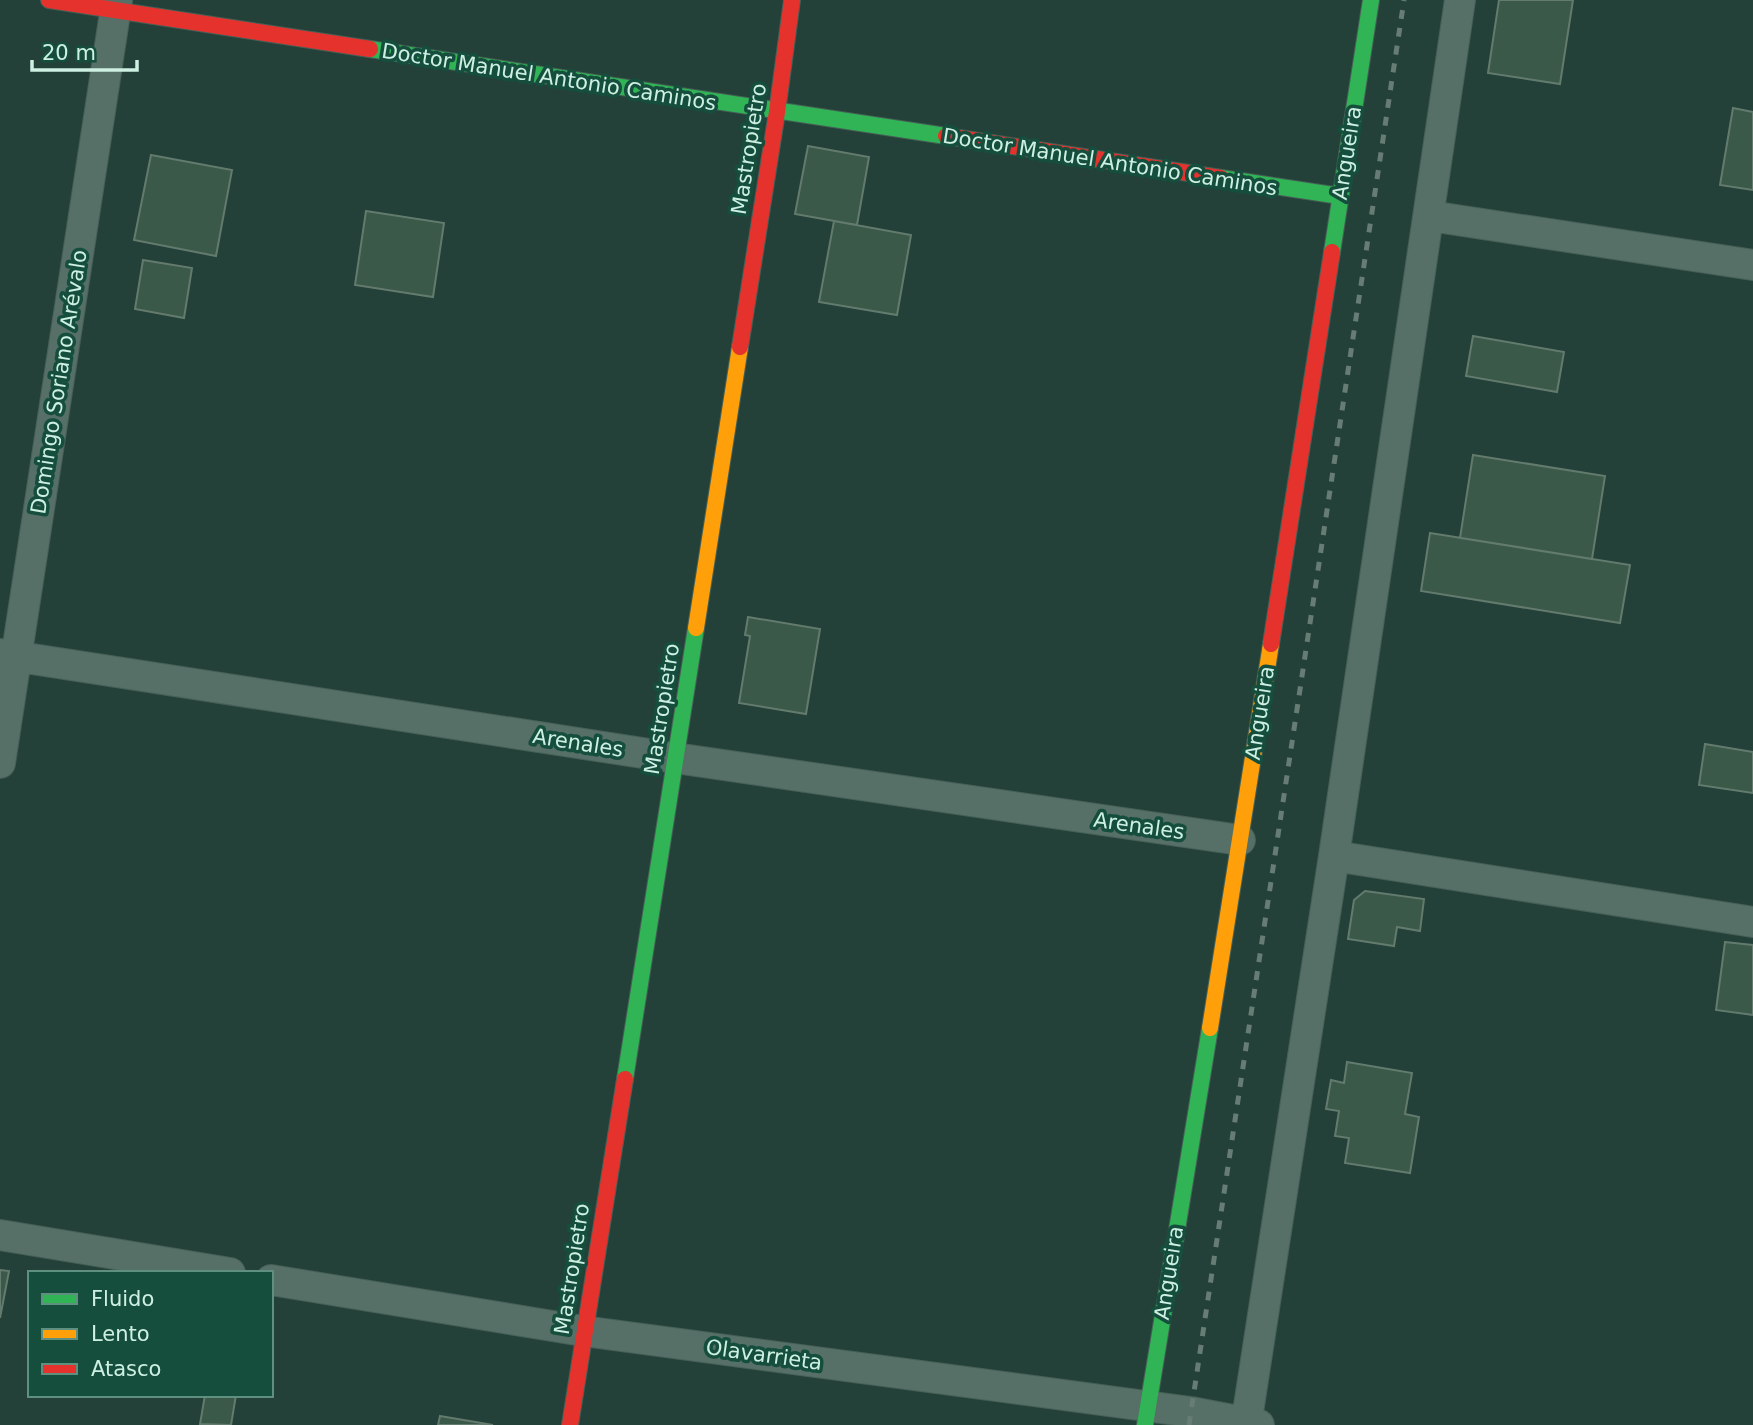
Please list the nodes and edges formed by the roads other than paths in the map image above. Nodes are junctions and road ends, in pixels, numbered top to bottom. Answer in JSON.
{"nodes":[{"id":1,"x":49,"y":0,"type":"edge"},
{"id":2,"x":792,"y":0,"type":"edge"},
{"id":3,"x":1371,"y":0,"type":"edge"},
{"id":4,"x":1460,"y":0,"type":"edge"},
{"id":5,"x":116,"y":5,"type":"edge"},
{"id":6,"x":777,"y":112,"type":"junction"},
{"id":7,"x":1340,"y":196,"type":"junction"},
{"id":8,"x":1430,"y":216,"type":"junction"},
{"id":9,"x":1753,"y":265,"type":"edge"},
{"id":10,"x":8,"y":656,"type":"edge"},
{"id":11,"x":675,"y":758,"type":"junction"},
{"id":12,"x":0,"y":763,"type":"edge"},
{"id":13,"x":1240,"y":840,"type":"junction"},
{"id":14,"x":1334,"y":856,"type":"junction"},
{"id":15,"x":1753,"y":922,"type":"edge"},
{"id":16,"x":0,"y":1235,"type":"edge"},
{"id":17,"x":218,"y":1271,"type":"edge"},
{"id":18,"x":273,"y":1280,"type":"edge"},
{"id":19,"x":583,"y":1331,"type":"junction"},
{"id":20,"x":1146,"y":1416,"type":"edge"},
{"id":21,"x":1250,"y":1424,"type":"edge"},
{"id":22,"x":570,"y":1425,"type":"edge"}],
"edges":[{"from":1,"to":5,"type":"street","name":"Doctor Manuel Antonio Caminos"},
{"from":2,"to":6,"type":"street","name":"Mastropietro"},
{"from":3,"to":7,"type":"street","name":"Angueira"},
{"from":4,"to":8,"type":"street"},
{"from":5,"to":6,"type":"street","name":"Doctor Manuel Antonio Caminos"},
{"from":5,"to":10,"type":"street","name":"Domingo Soriano Arévalo"},
{"from":6,"to":7,"type":"street","name":"Doctor Manuel Antonio Caminos"},
{"from":6,"to":11,"type":"street","name":"Mastropietro"},
{"from":7,"to":13,"type":"street","name":"Angueira"},
{"from":8,"to":9,"type":"street"},
{"from":8,"to":14,"type":"street"},
{"from":10,"to":11,"type":"street","name":"Arenales"},
{"from":10,"to":12,"type":"street","name":"Domingo Soriano Arévalo"},
{"from":11,"to":13,"type":"street","name":"Arenales"},
{"from":11,"to":19,"type":"street","name":"Mastropietro"},
{"from":13,"to":20,"type":"street","name":"Angueira"},
{"from":14,"to":15,"type":"street"},
{"from":14,"to":21,"type":"street"},
{"from":16,"to":17,"type":"street"},
{"from":18,"to":19,"type":"street","name":"Olavarrieta"},
{"from":19,"to":20,"type":"street","name":"Olavarrieta"},
{"from":19,"to":22,"type":"street","name":"Mastropietro"},
{"from":20,"to":21,"type":"street","name":"Olavarrieta"}]}
